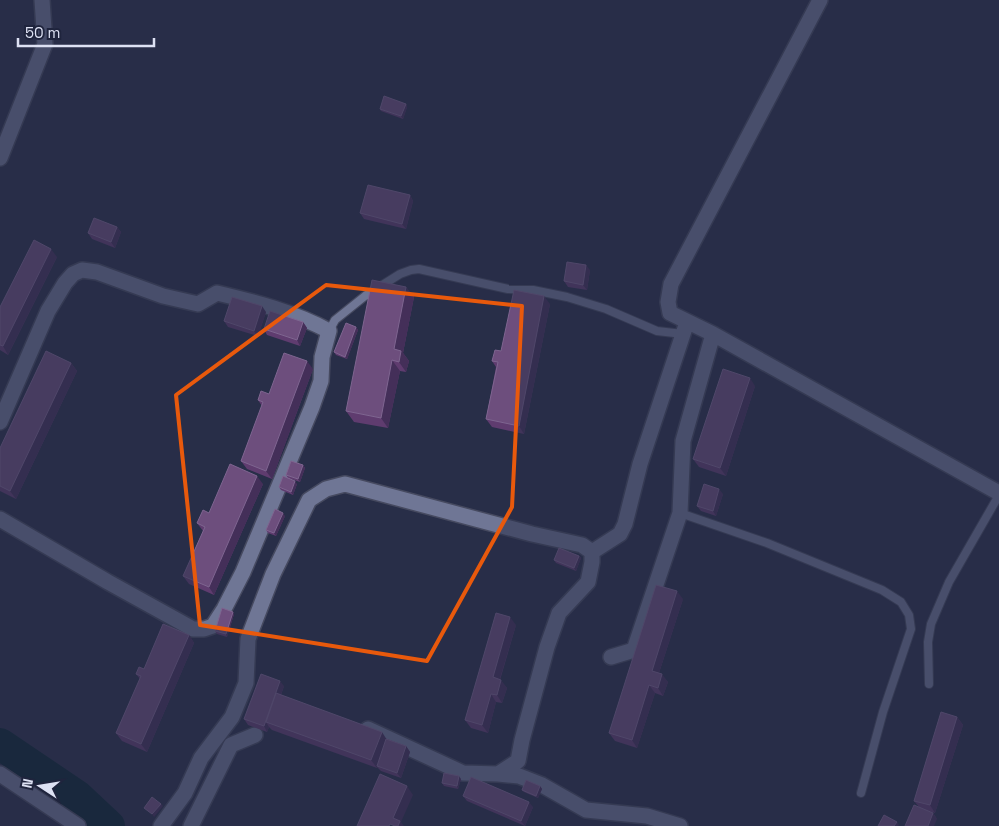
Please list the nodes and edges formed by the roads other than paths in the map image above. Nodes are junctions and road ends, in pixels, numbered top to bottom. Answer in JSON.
{"nodes":[{"id":1,"x":42,"y":0,"type":"edge"},
{"id":2,"x":820,"y":0,"type":"edge"},
{"id":3,"x":0,"y":158,"type":"edge"},
{"id":4,"x":685,"y":328,"type":"junction"},
{"id":5,"x":329,"y":331,"type":"junction"},
{"id":6,"x":713,"y":334,"type":"junction"},
{"id":7,"x":0,"y":422,"type":"edge"},
{"id":8,"x":999,"y":494,"type":"edge"},
{"id":9,"x":680,"y":513,"type":"junction"},
{"id":10,"x":0,"y":519,"type":"edge"},
{"id":11,"x":592,"y":552,"type":"junction"},
{"id":12,"x":611,"y":657,"type":"dead end"},
{"id":13,"x":929,"y":684,"type":"dead end"},
{"id":14,"x":356,"y":725,"type":"edge"},
{"id":15,"x":255,"y":735,"type":"dead end"},
{"id":16,"x":0,"y":774,"type":"edge"},
{"id":17,"x":498,"y":774,"type":"junction"},
{"id":18,"x":861,"y":793,"type":"dead end"},
{"id":19,"x":78,"y":826,"type":"edge"},
{"id":20,"x":160,"y":826,"type":"edge"},
{"id":21,"x":191,"y":826,"type":"edge"},
{"id":22,"x":680,"y":826,"type":"edge"}],
"edges":[{"from":1,"to":3,"type":"street"},
{"from":2,"to":4,"type":"street"},
{"from":4,"to":5,"type":"lane"},
{"from":4,"to":6,"type":"street"},
{"from":4,"to":11,"type":"street"},
{"from":5,"to":7,"type":"street"},
{"from":5,"to":10,"type":"street"},
{"from":6,"to":8,"type":"street"},
{"from":6,"to":9,"type":"street"},
{"from":8,"to":13,"type":"lane"},
{"from":9,"to":12,"type":"street"},
{"from":9,"to":18,"type":"lane"},
{"from":11,"to":17,"type":"street"},
{"from":11,"to":20,"type":"street"},
{"from":14,"to":17,"type":"street"},
{"from":15,"to":21,"type":"street"},
{"from":16,"to":19,"type":"street"},
{"from":17,"to":22,"type":"street"}]}
